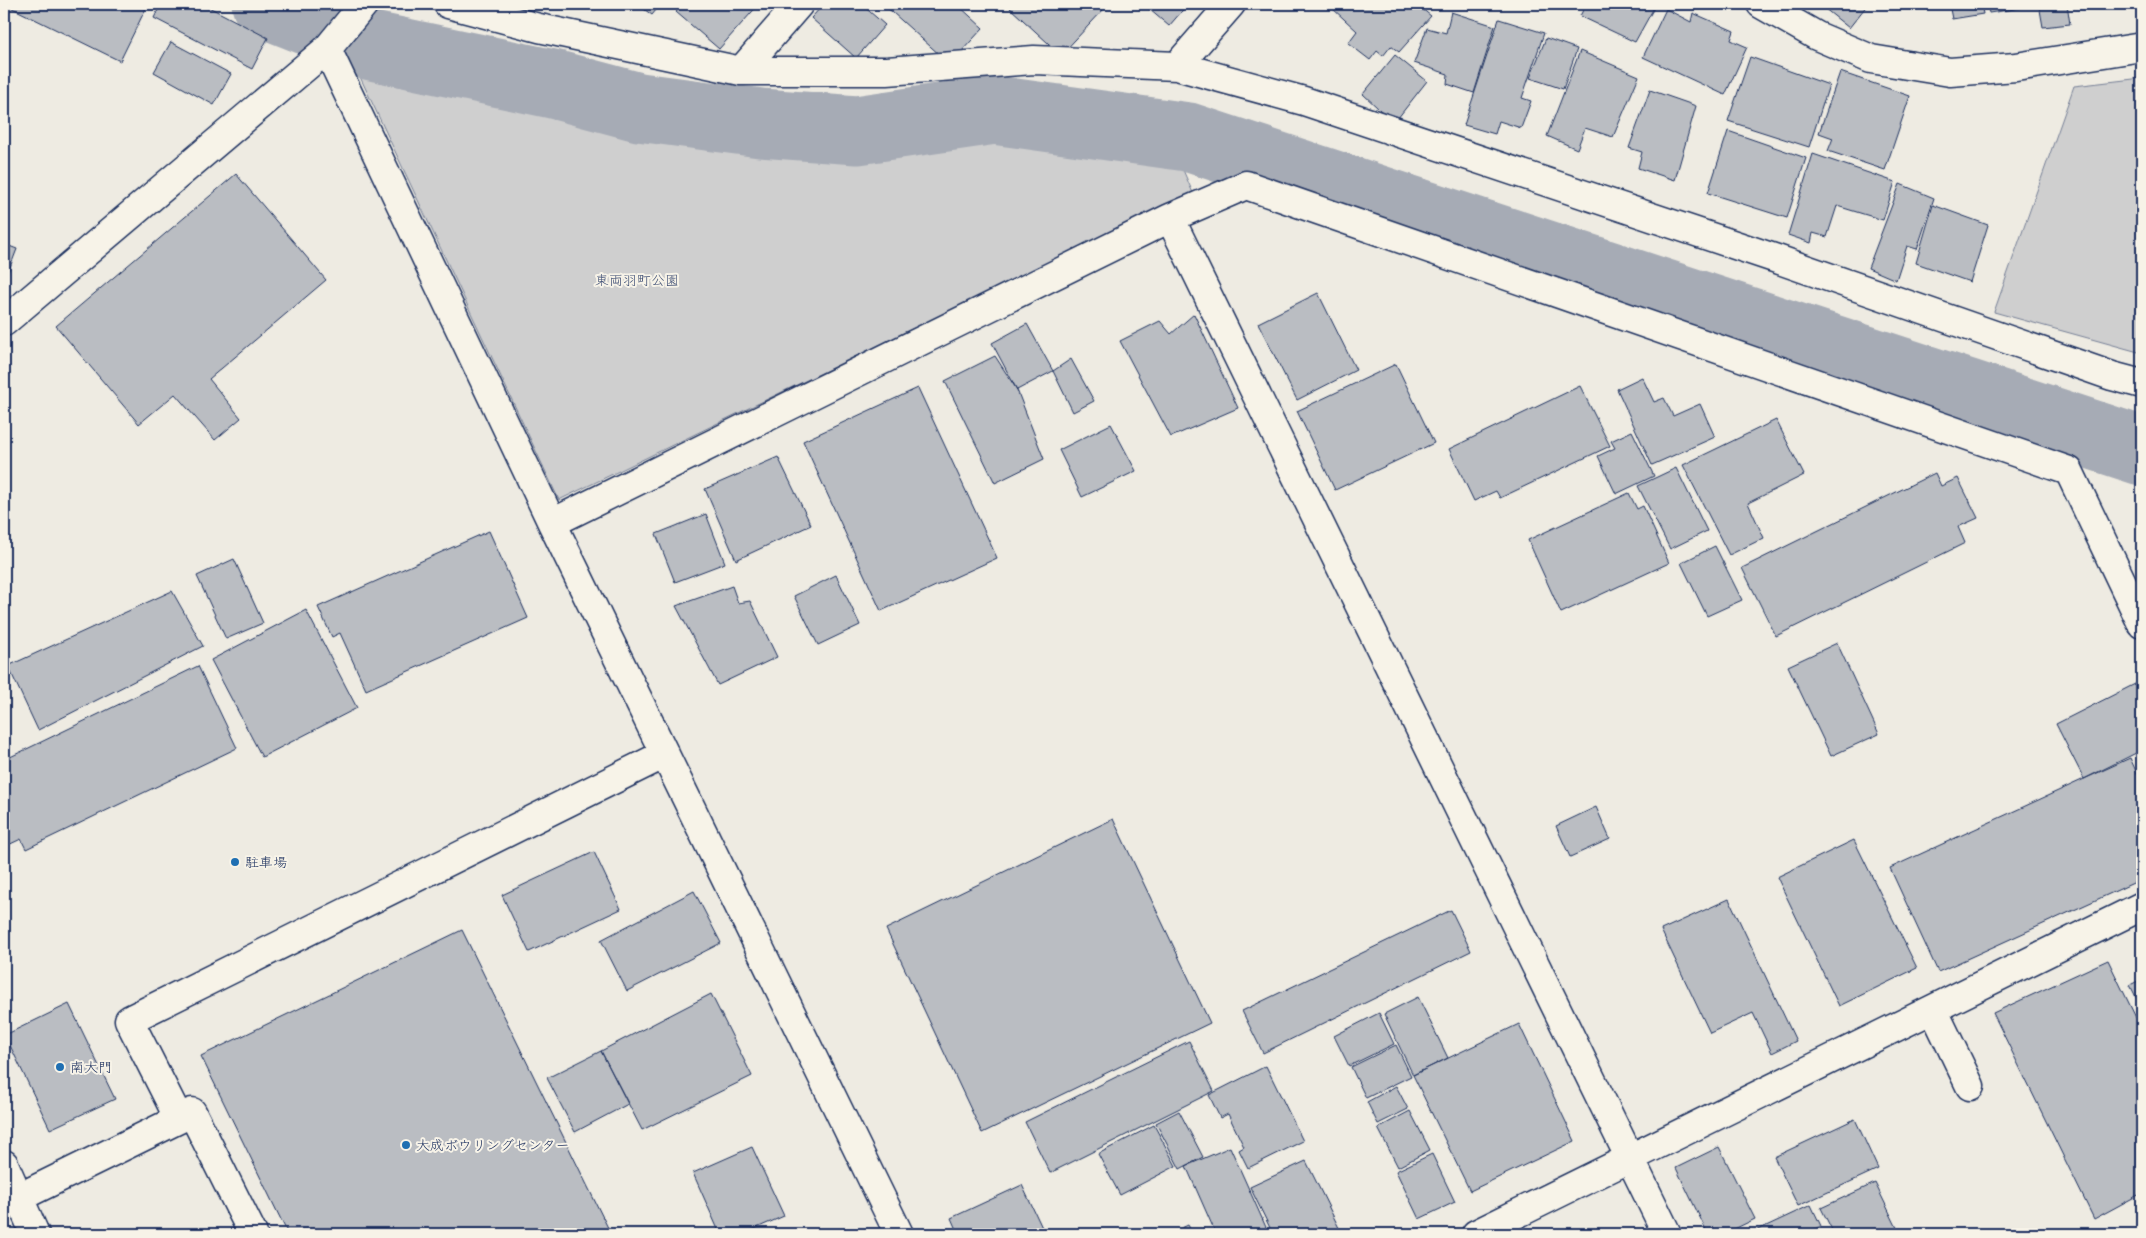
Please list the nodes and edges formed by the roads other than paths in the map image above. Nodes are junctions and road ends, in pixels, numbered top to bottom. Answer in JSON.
{"nodes":[{"id":1,"x":364,"y":4,"type":"edge"},
{"id":2,"x":448,"y":4,"type":"edge"},
{"id":3,"x":799,"y":4,"type":"edge"},
{"id":4,"x":1230,"y":4,"type":"edge"},
{"id":5,"x":1761,"y":4,"type":"edge"},
{"id":6,"x":2142,"y":47,"type":"edge"},
{"id":7,"x":327,"y":49,"type":"junction"},
{"id":8,"x":1177,"y":66,"type":"junction"},
{"id":9,"x":741,"y":70,"type":"junction"},
{"id":10,"x":1170,"y":218,"type":"junction"},
{"id":11,"x":4,"y":322,"type":"edge"},
{"id":12,"x":2142,"y":384,"type":"edge"},
{"id":13,"x":552,"y":523,"type":"junction"},
{"id":14,"x":2142,"y":624,"type":"edge"},
{"id":15,"x":665,"y":754,"type":"junction"},
{"id":16,"x":2142,"y":906,"type":"edge"},
{"id":17,"x":1933,"y":1009,"type":"junction"},
{"id":18,"x":1970,"y":1086,"type":"dead end"},
{"id":19,"x":179,"y":1119,"type":"junction"},
{"id":20,"x":1629,"y":1159,"type":"junction"},
{"id":21,"x":4,"y":1164,"type":"edge"},
{"id":22,"x":20,"y":1198,"type":"junction"},
{"id":23,"x":35,"y":1234,"type":"edge"},
{"id":24,"x":253,"y":1234,"type":"edge"},
{"id":25,"x":899,"y":1234,"type":"edge"},
{"id":26,"x":1476,"y":1234,"type":"edge"},
{"id":27,"x":1667,"y":1234,"type":"edge"}],
"edges":[{"from":1,"to":7,"type":"street"},
{"from":2,"to":9,"type":"street"},
{"from":3,"to":9,"type":"street"},
{"from":4,"to":8,"type":"street"},
{"from":5,"to":6,"type":"street"},
{"from":7,"to":11,"type":"street"},
{"from":7,"to":13,"type":"street"},
{"from":8,"to":9,"type":"street"},
{"from":8,"to":12,"type":"street"},
{"from":10,"to":13,"type":"street"},
{"from":10,"to":14,"type":"street"},
{"from":10,"to":20,"type":"street"},
{"from":13,"to":15,"type":"street"},
{"from":15,"to":19,"type":"street"},
{"from":15,"to":25,"type":"street"},
{"from":16,"to":17,"type":"street"},
{"from":17,"to":18,"type":"street"},
{"from":17,"to":20,"type":"street"},
{"from":19,"to":22,"type":"street"},
{"from":19,"to":24,"type":"street"},
{"from":20,"to":26,"type":"street"},
{"from":20,"to":27,"type":"street"},
{"from":21,"to":22,"type":"street"},
{"from":22,"to":23,"type":"street"}]}
